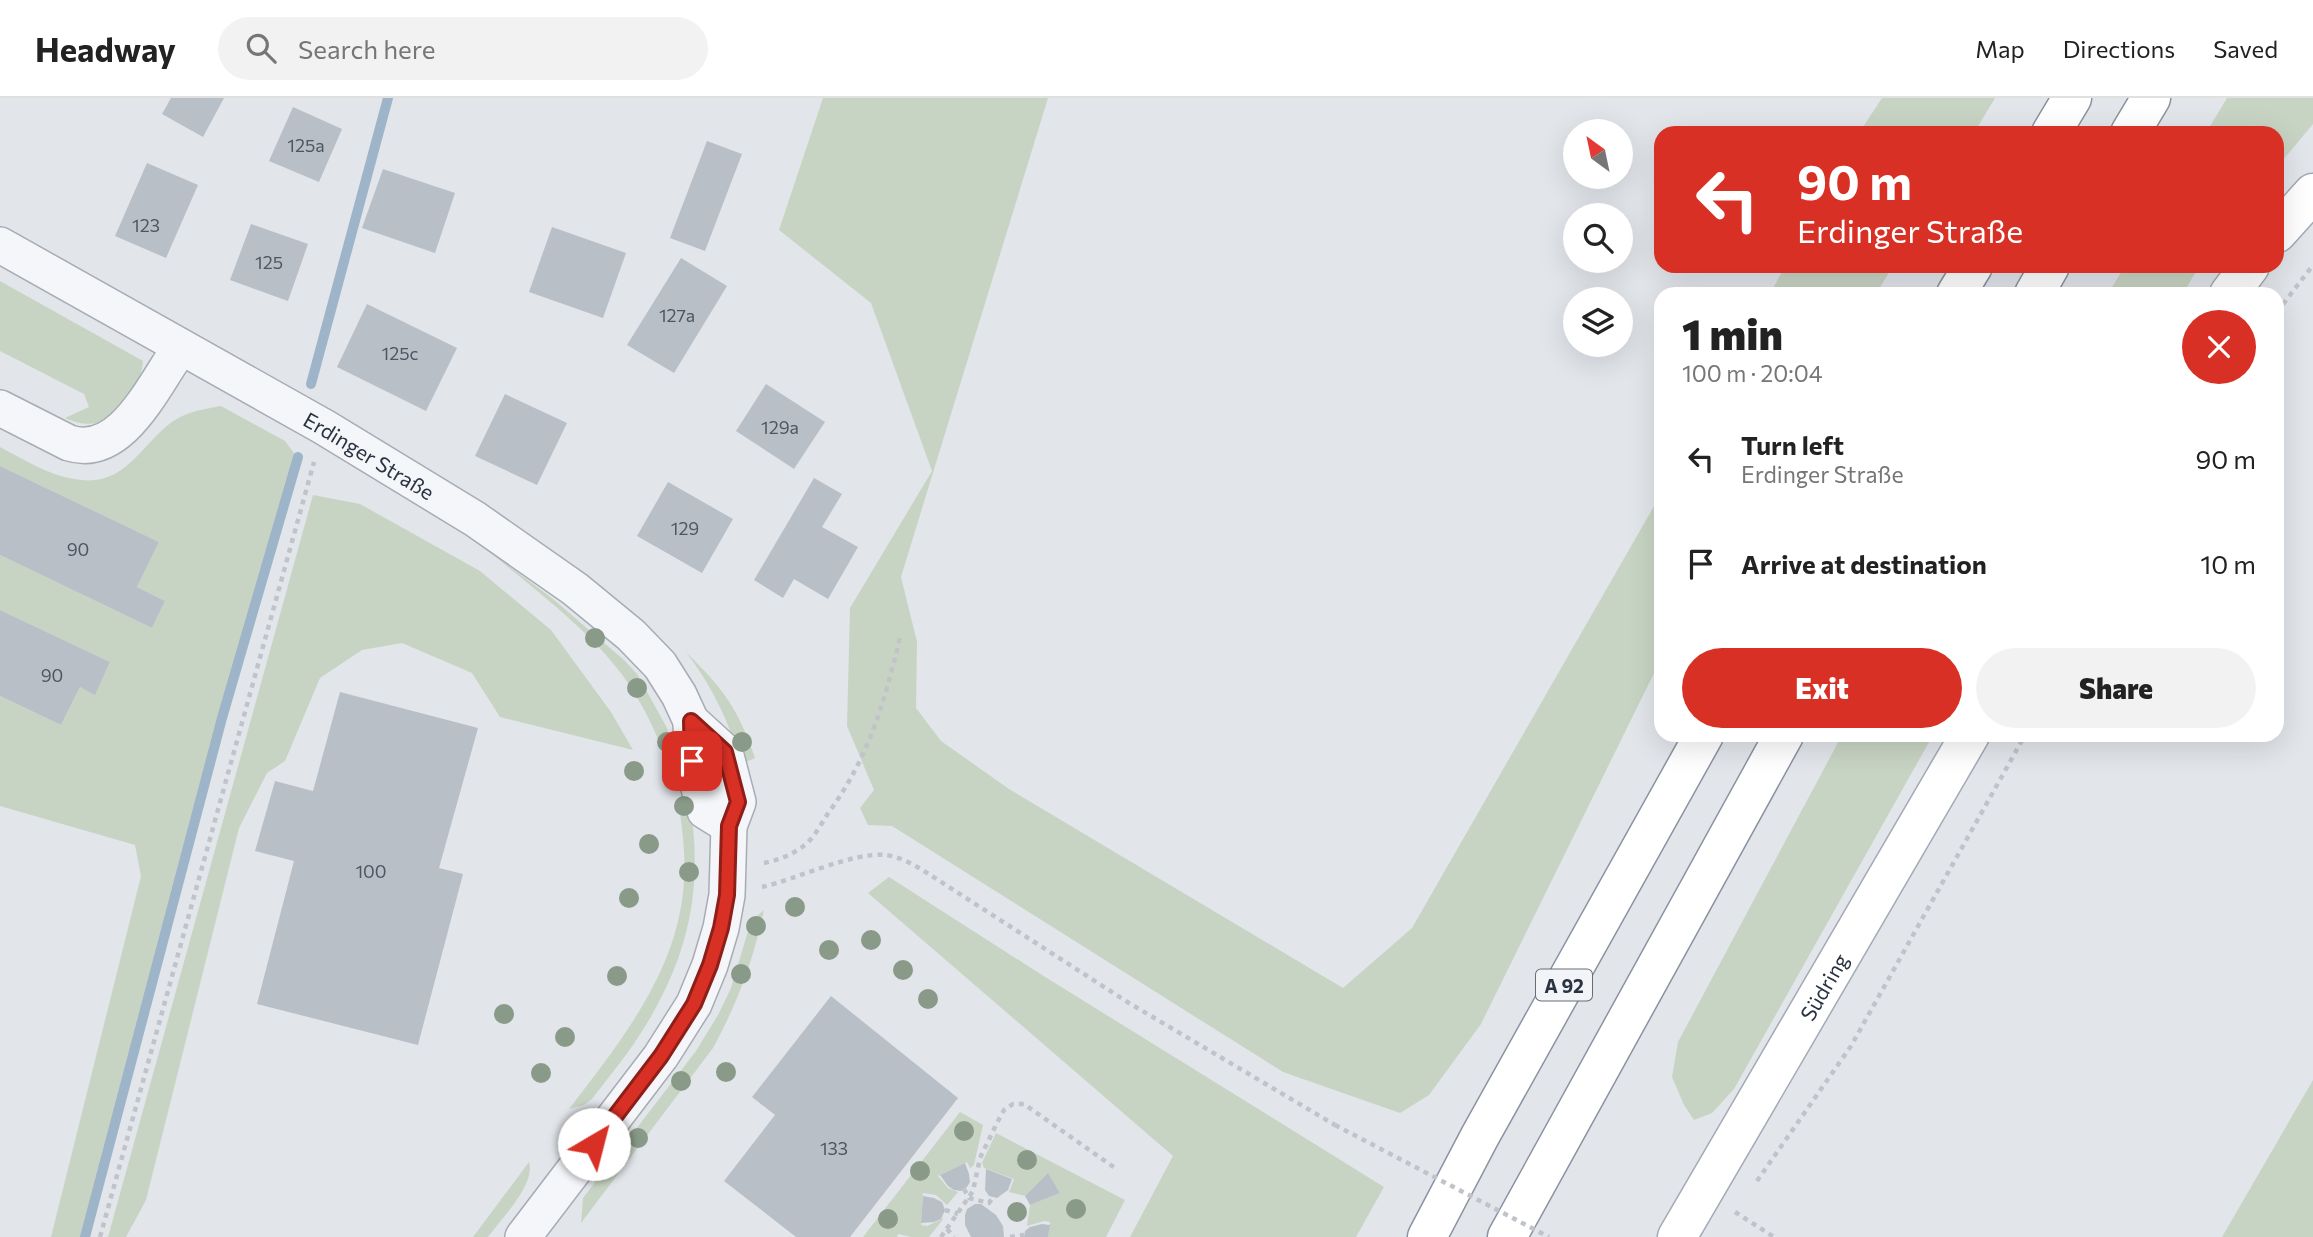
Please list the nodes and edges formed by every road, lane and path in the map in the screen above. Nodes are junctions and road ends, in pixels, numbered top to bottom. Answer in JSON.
{"nodes":[{"id":1,"x":2071,"y":98,"type":"edge"},
{"id":2,"x":2151,"y":98,"type":"edge"},
{"id":3,"x":2055,"y":126,"type":"edge"},
{"id":4,"x":2134,"y":126,"type":"edge"},
{"id":5,"x":2313,"y":193,"type":"edge"},
{"id":6,"x":2284,"y":225,"type":"edge"},
{"id":7,"x":0,"y":245,"type":"edge"},
{"id":8,"x":2313,"y":265,"type":"edge"},
{"id":9,"x":2284,"y":303,"type":"edge"},
{"id":10,"x":181,"y":347,"type":"junction"},
{"id":11,"x":0,"y":408,"type":"edge"},
{"id":12,"x":315,"y":457,"type":"dead end"},
{"id":13,"x":900,"y":639,"type":"dead end"},
{"id":14,"x":1700,"y":742,"type":"edge"},
{"id":15,"x":1780,"y":742,"type":"edge"},
{"id":16,"x":1966,"y":742,"type":"edge"},
{"id":17,"x":2021,"y":742,"type":"edge"},
{"id":18,"x":728,"y":883,"type":"junction"},
{"id":19,"x":1115,"y":1168,"type":"dead end"},
{"id":20,"x":964,"y":1189,"type":"dead end"},
{"id":21,"x":1751,"y":1190,"type":"dead end"},
{"id":22,"x":993,"y":1197,"type":"dead end"},
{"id":23,"x":969,"y":1198,"type":"junction"},
{"id":24,"x":1743,"y":1201,"type":"dead end"},
{"id":25,"x":945,"y":1210,"type":"dead end"},
{"id":26,"x":1735,"y":1212,"type":"junction"},
{"id":27,"x":958,"y":1214,"type":"junction"},
{"id":28,"x":1730,"y":1220,"type":"dead end"},
{"id":29,"x":947,"y":1228,"type":"junction"},
{"id":30,"x":1024,"y":1235,"type":"edge"},
{"id":31,"x":100,"y":1237,"type":"edge"},
{"id":32,"x":523,"y":1237,"type":"edge"},
{"id":33,"x":941,"y":1237,"type":"edge"},
{"id":34,"x":952,"y":1237,"type":"edge"},
{"id":35,"x":1010,"y":1237,"type":"edge"},
{"id":36,"x":1427,"y":1237,"type":"edge"},
{"id":37,"x":1507,"y":1237,"type":"edge"},
{"id":38,"x":1549,"y":1237,"type":"edge"},
{"id":39,"x":1677,"y":1237,"type":"edge"},
{"id":40,"x":1774,"y":1237,"type":"edge"}],
"edges":[{"from":1,"to":3,"type":"main road"},
{"from":2,"to":4,"type":"main road"},
{"from":5,"to":6,"type":"main road"},
{"from":7,"to":10,"type":"street","name":"Erdinger Straße"},
{"from":8,"to":9,"type":"path"},
{"from":10,"to":11,"type":"street"},
{"from":10,"to":18,"type":"street","name":"Erdinger Straße"},
{"from":12,"to":31,"type":"path"},
{"from":13,"to":18,"type":"path"},
{"from":14,"to":36,"type":"main road","number":"A 92"},
{"from":15,"to":37,"type":"main road"},
{"from":16,"to":39,"type":"main road","name":"Südring"},
{"from":17,"to":21,"type":"path"},
{"from":18,"to":32,"type":"street","name":"Erdinger Straße"},
{"from":18,"to":38,"type":"path","bridge":true},
{"from":19,"to":23,"type":"path"},
{"from":20,"to":23,"type":"path"},
{"from":22,"to":23,"type":"path"},
{"from":23,"to":27,"type":"path"},
{"from":24,"to":26,"type":"path"},
{"from":25,"to":27,"type":"path"},
{"from":26,"to":28,"type":"path"},
{"from":26,"to":40,"type":"path"},
{"from":27,"to":29,"type":"path"},
{"from":29,"to":33,"type":"path"},
{"from":29,"to":34,"type":"path"},
{"from":30,"to":35,"type":"path"}]}
